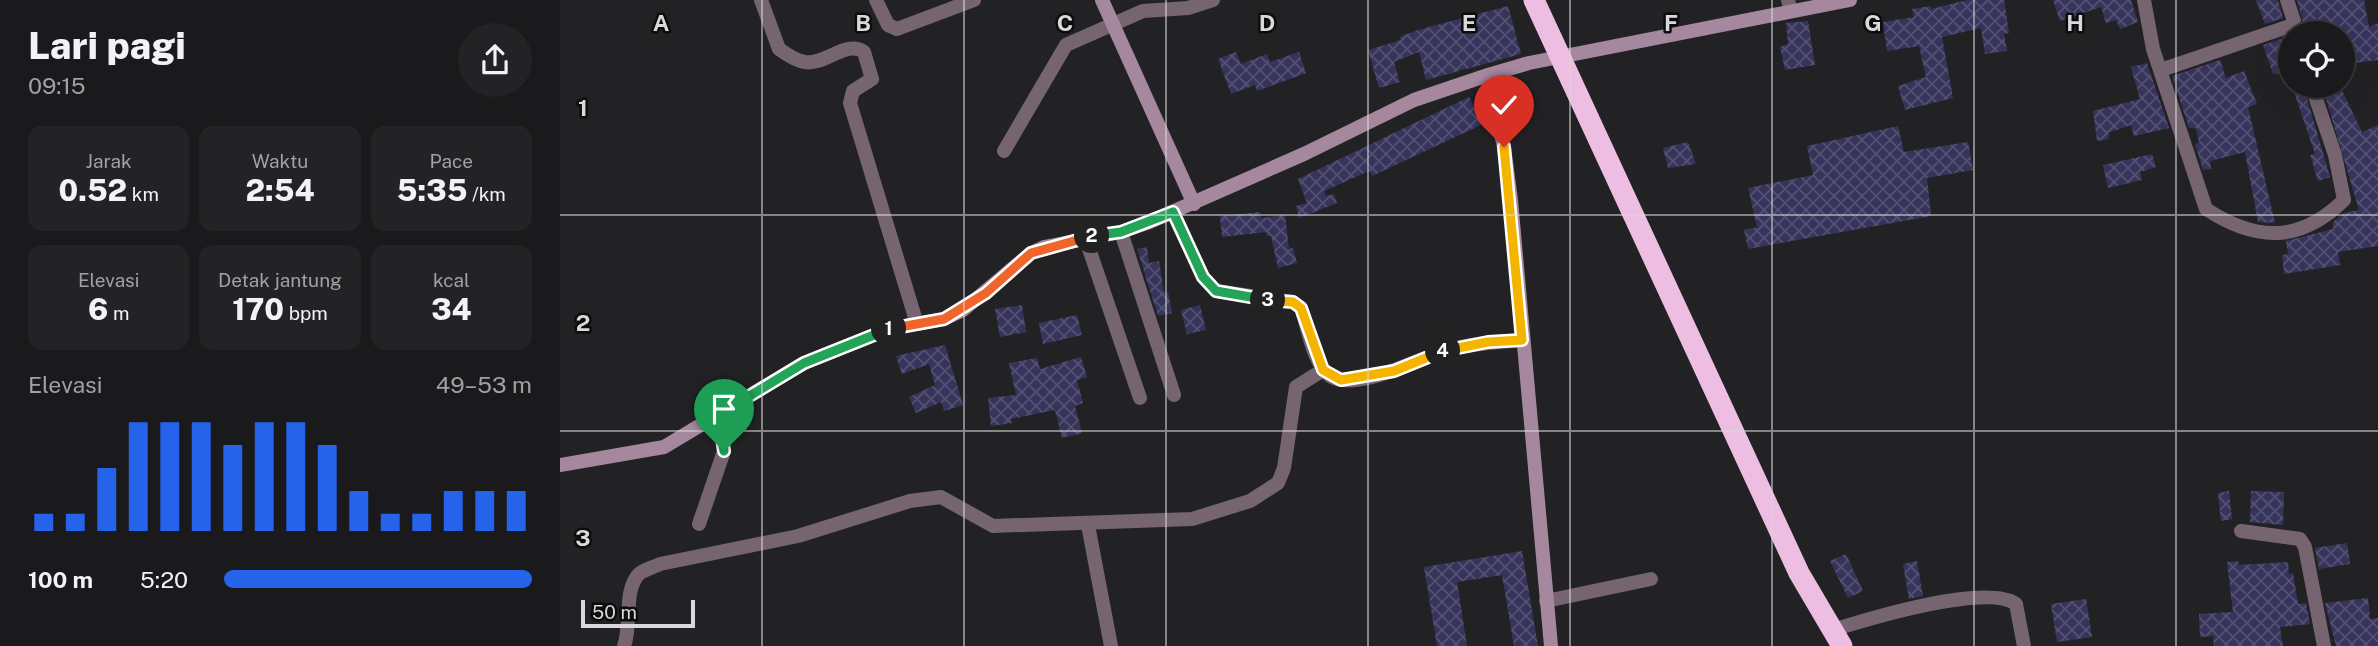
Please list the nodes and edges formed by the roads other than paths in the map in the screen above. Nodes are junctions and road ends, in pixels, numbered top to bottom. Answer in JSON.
{"nodes":[{"id":1,"x":761,"y":0,"type":"edge"},
{"id":2,"x":876,"y":0,"type":"edge"},
{"id":3,"x":974,"y":0,"type":"edge"},
{"id":4,"x":1102,"y":0,"type":"edge"},
{"id":5,"x":1213,"y":0,"type":"edge"},
{"id":6,"x":1534,"y":0,"type":"edge"},
{"id":7,"x":1850,"y":0,"type":"edge"},
{"id":8,"x":2144,"y":0,"type":"edge"},
{"id":9,"x":2287,"y":0,"type":"edge"},
{"id":10,"x":1790,"y":5,"type":"edge"},
{"id":11,"x":1113,"y":22,"type":"junction"},
{"id":12,"x":1562,"y":57,"type":"junction"},
{"id":13,"x":2161,"y":70,"type":"junction"},
{"id":14,"x":1488,"y":75,"type":"junction"},
{"id":15,"x":2316,"y":98,"type":"edge"},
{"id":16,"x":1004,"y":151,"type":"dead end"},
{"id":17,"x":1194,"y":204,"type":"junction"},
{"id":18,"x":1173,"y":212,"type":"junction"},
{"id":19,"x":1121,"y":232,"type":"junction"},
{"id":20,"x":1085,"y":237,"type":"junction"},
{"id":21,"x":917,"y":324,"type":"junction"},
{"id":22,"x":1522,"y":340,"type":"junction"},
{"id":23,"x":1323,"y":370,"type":"junction"},
{"id":24,"x":1174,"y":395,"type":"dead end"},
{"id":25,"x":1140,"y":397,"type":"dead end"},
{"id":26,"x":718,"y":415,"type":"junction"},
{"id":27,"x":560,"y":465,"type":"edge"},
{"id":28,"x":699,"y":524,"type":"dead end"},
{"id":29,"x":1088,"y":524,"type":"junction"},
{"id":30,"x":2241,"y":531,"type":"dead end"},
{"id":31,"x":1651,"y":579,"type":"dead end"},
{"id":32,"x":1546,"y":601,"type":"junction"},
{"id":33,"x":1837,"y":638,"type":"edge"},
{"id":34,"x":624,"y":646,"type":"edge"},
{"id":35,"x":1111,"y":646,"type":"edge"},
{"id":36,"x":1551,"y":646,"type":"edge"},
{"id":37,"x":2024,"y":646,"type":"edge"},
{"id":38,"x":2324,"y":646,"type":"edge"}],
"edges":[{"from":1,"to":21,"type":"street"},
{"from":2,"to":3,"type":"street"},
{"from":4,"to":11,"type":"street"},
{"from":5,"to":11,"type":"street"},
{"from":6,"to":12,"type":"highway"},
{"from":7,"to":10,"type":"street"},
{"from":8,"to":13,"type":"street"},
{"from":9,"to":13,"type":"street"},
{"from":10,"to":12,"type":"street"},
{"from":11,"to":16,"type":"street"},
{"from":11,"to":17,"type":"street"},
{"from":12,"to":14,"type":"street"},
{"from":12,"to":33,"type":"highway"},
{"from":13,"to":15,"type":"street"},
{"from":14,"to":17,"type":"street"},
{"from":14,"to":22,"type":"street"},
{"from":17,"to":18,"type":"street"},
{"from":18,"to":19,"type":"street"},
{"from":18,"to":23,"type":"street"},
{"from":19,"to":20,"type":"street"},
{"from":19,"to":24,"type":"street"},
{"from":20,"to":21,"type":"street"},
{"from":20,"to":25,"type":"street"},
{"from":21,"to":26,"type":"street"},
{"from":22,"to":23,"type":"street"},
{"from":22,"to":32,"type":"street"},
{"from":23,"to":29,"type":"street"},
{"from":26,"to":27,"type":"street"},
{"from":26,"to":28,"type":"street"},
{"from":29,"to":34,"type":"street"},
{"from":29,"to":35,"type":"street"},
{"from":30,"to":38,"type":"street"},
{"from":31,"to":32,"type":"street"},
{"from":32,"to":36,"type":"street"},
{"from":33,"to":37,"type":"street"}]}
